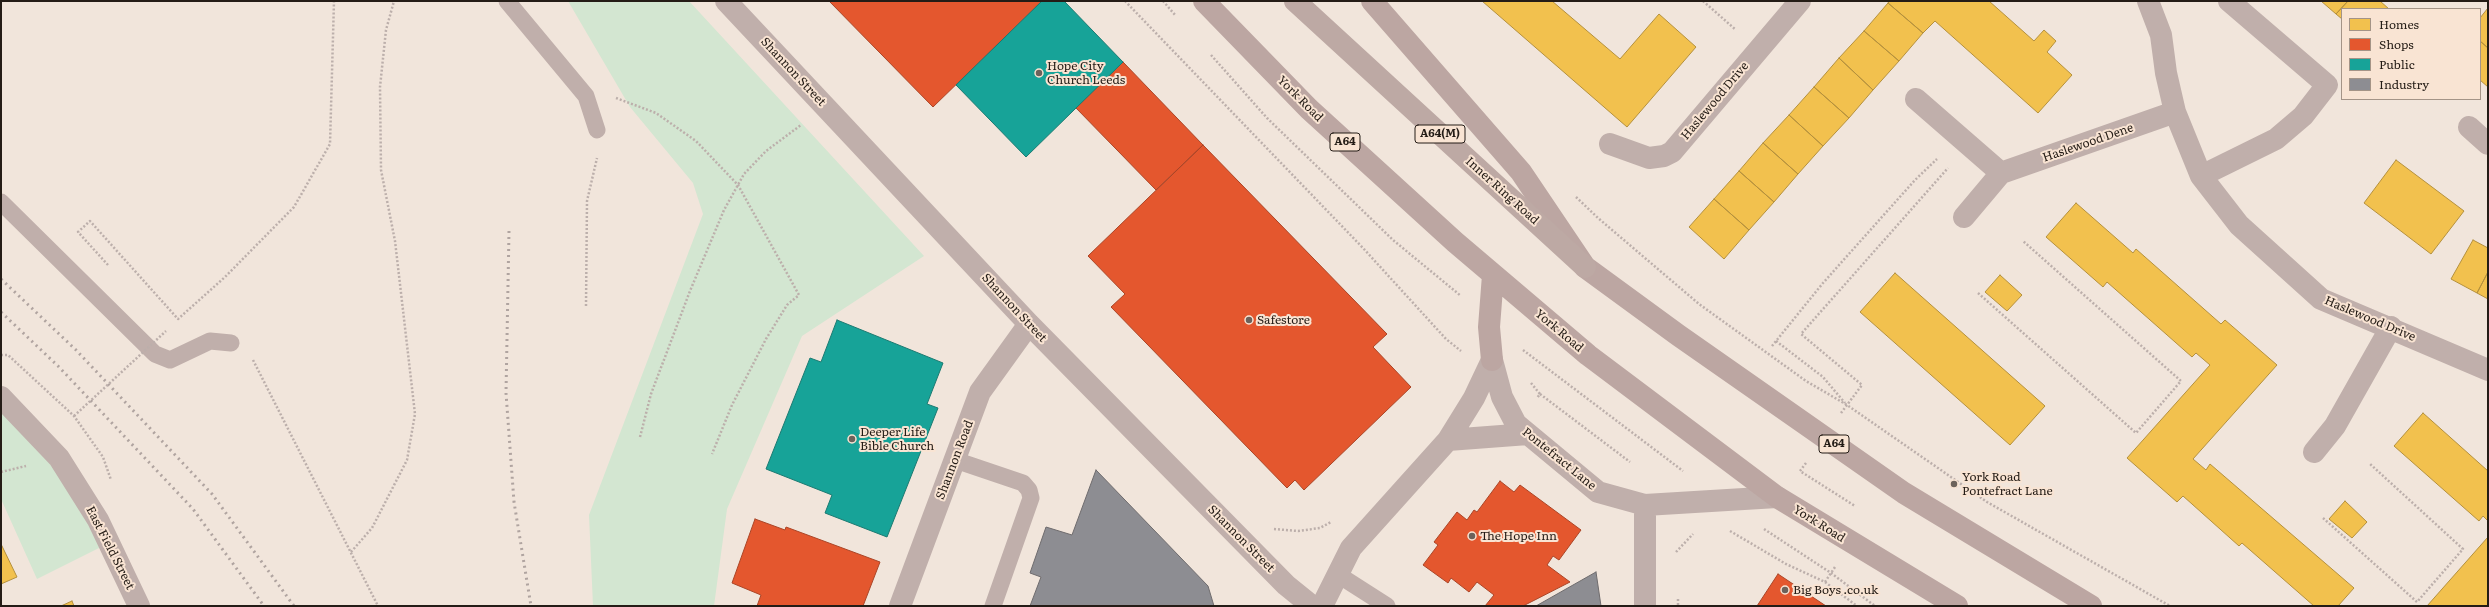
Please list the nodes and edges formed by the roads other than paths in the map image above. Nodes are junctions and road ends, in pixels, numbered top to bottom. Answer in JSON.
{"nodes":[{"id":1,"x":507,"y":1,"type":"edge"},
{"id":2,"x":726,"y":1,"type":"edge"},
{"id":3,"x":1204,"y":1,"type":"edge"},
{"id":4,"x":1296,"y":1,"type":"edge"},
{"id":5,"x":1372,"y":1,"type":"edge"},
{"id":6,"x":1800,"y":1,"type":"edge"},
{"id":7,"x":2148,"y":1,"type":"edge"},
{"id":8,"x":2229,"y":1,"type":"edge"},
{"id":9,"x":1916,"y":99,"type":"dead end"},
{"id":10,"x":2175,"y":112,"type":"junction"},
{"id":11,"x":2469,"y":127,"type":"dead end"},
{"id":12,"x":597,"y":130,"type":"road end"},
{"id":13,"x":1610,"y":144,"type":"dead end"},
{"id":14,"x":2488,"y":144,"type":"edge"},
{"id":15,"x":2001,"y":174,"type":"junction"},
{"id":16,"x":2201,"y":176,"type":"junction"},
{"id":17,"x":1,"y":202,"type":"edge"},
{"id":18,"x":1964,"y":217,"type":"dead end"},
{"id":19,"x":1585,"y":266,"type":"junction"},
{"id":20,"x":1493,"y":275,"type":"junction"},
{"id":21,"x":1029,"y":324,"type":"junction"},
{"id":22,"x":2391,"y":327,"type":"junction"},
{"id":23,"x":231,"y":343,"type":"road end"},
{"id":24,"x":1492,"y":360,"type":"junction"},
{"id":25,"x":2488,"y":370,"type":"edge"},
{"id":26,"x":1,"y":397,"type":"edge"},
{"id":27,"x":1528,"y":434,"type":"junction"},
{"id":28,"x":1448,"y":440,"type":"junction"},
{"id":29,"x":2314,"y":452,"type":"dead end"},
{"id":30,"x":955,"y":460,"type":"junction"},
{"id":31,"x":1777,"y":498,"type":"junction"},
{"id":32,"x":1645,"y":504,"type":"junction"},
{"id":33,"x":1337,"y":574,"type":"junction"},
{"id":34,"x":139,"y":606,"type":"edge"},
{"id":35,"x":900,"y":606,"type":"edge"},
{"id":36,"x":993,"y":606,"type":"edge"},
{"id":37,"x":1312,"y":606,"type":"edge"},
{"id":38,"x":1322,"y":606,"type":"edge"},
{"id":39,"x":1387,"y":606,"type":"edge"},
{"id":40,"x":1645,"y":606,"type":"edge"},
{"id":41,"x":1957,"y":606,"type":"edge"},
{"id":42,"x":2092,"y":606,"type":"edge"}],
"edges":[{"from":1,"to":12,"type":"lane"},
{"from":2,"to":21,"type":"street","name":"Shannon Street"},
{"from":3,"to":20,"type":"highway","name":"York Road","number":"A64"},
{"from":4,"to":19,"type":"highway","name":"Inner Ring Road","number":"A64(M)"},
{"from":5,"to":19,"type":"highway","number":"A64"},
{"from":6,"to":13,"type":"street","name":"Haslewood Drive"},
{"from":7,"to":10,"type":"street","name":"Haslewood Drive"},
{"from":8,"to":16,"type":"street"},
{"from":9,"to":15,"type":"street"},
{"from":10,"to":15,"type":"street","name":"Haslewood Dene"},
{"from":10,"to":16,"type":"street","name":"Haslewood Drive"},
{"from":11,"to":14,"type":"street"},
{"from":15,"to":18,"type":"street","name":"Haslewood Dene"},
{"from":16,"to":22,"type":"street","name":"Haslewood Drive"},
{"from":17,"to":23,"type":"lane"},
{"from":19,"to":42,"type":"highway","number":"A64"},
{"from":20,"to":24,"type":"highway"},
{"from":20,"to":31,"type":"highway","name":"York Road","number":"A64"},
{"from":21,"to":30,"type":"street","name":"Shannon Road"},
{"from":21,"to":37,"type":"street","name":"Shannon Street"},
{"from":22,"to":25,"type":"street","name":"Haslewood Drive"},
{"from":22,"to":29,"type":"street"},
{"from":24,"to":27,"type":"street","name":"Pontefract Lane"},
{"from":24,"to":28,"type":"street"},
{"from":26,"to":34,"type":"street","name":"East Field Street"},
{"from":27,"to":28,"type":"street"},
{"from":27,"to":32,"type":"street","name":"Pontefract Lane"},
{"from":28,"to":33,"type":"street"},
{"from":30,"to":35,"type":"street","name":"Shannon Road"},
{"from":30,"to":36,"type":"lane"},
{"from":31,"to":32,"type":"street","name":"Pontefract Lane"},
{"from":31,"to":41,"type":"highway","name":"York Road","number":"A64"},
{"from":32,"to":40,"type":"street"},
{"from":33,"to":38,"type":"street"},
{"from":33,"to":39,"type":"lane"}]}
